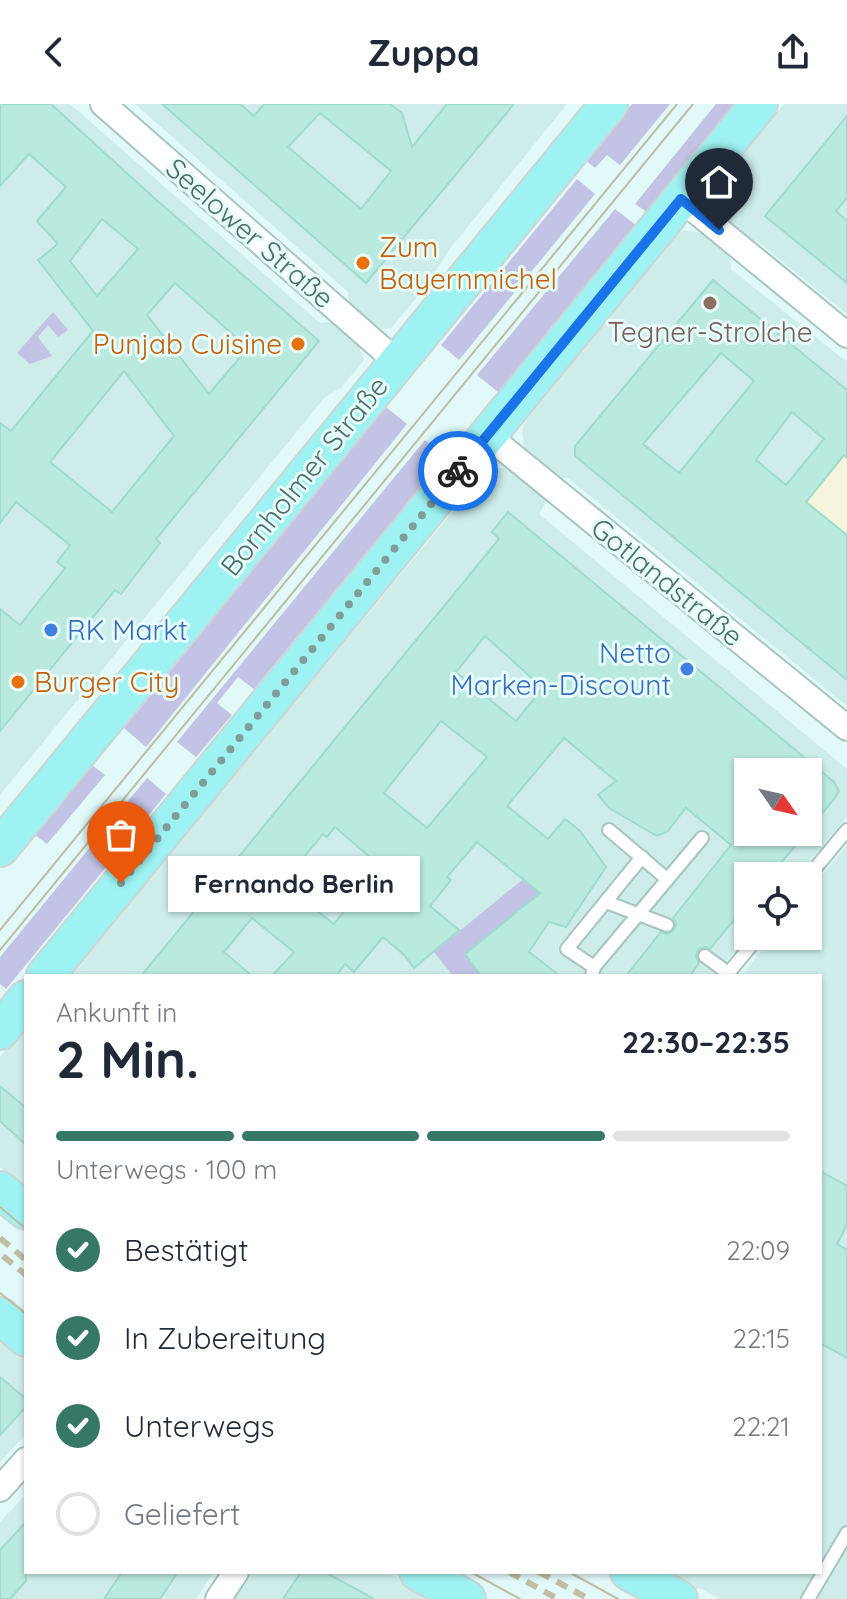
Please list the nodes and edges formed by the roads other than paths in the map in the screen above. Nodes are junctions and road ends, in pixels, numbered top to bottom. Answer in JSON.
{"nodes":[{"id":1,"x":103,"y":104,"type":"edge"},
{"id":2,"x":609,"y":104,"type":"edge"},
{"id":3,"x":759,"y":104,"type":"edge"},
{"id":4,"x":681,"y":199,"type":"junction"},
{"id":5,"x":847,"y":335,"type":"edge"},
{"id":6,"x":397,"y":362,"type":"junction"},
{"id":7,"x":487,"y":435,"type":"junction"},
{"id":8,"x":847,"y":728,"type":"edge"},
{"id":9,"x":609,"y":830,"type":"dead end"},
{"id":10,"x":847,"y":830,"type":"edge"},
{"id":11,"x":702,"y":838,"type":"dead end"},
{"id":12,"x":0,"y":848,"type":"edge"},
{"id":13,"x":642,"y":857,"type":"junction"},
{"id":14,"x":820,"y":862,"type":"edge"},
{"id":15,"x":667,"y":879,"type":"junction"},
{"id":16,"x":657,"y":891,"type":"junction"},
{"id":17,"x":606,"y":902,"type":"junction"},
{"id":18,"x":637,"y":915,"type":"junction"},
{"id":19,"x":748,"y":950,"type":"edge"},
{"id":20,"x":705,"y":956,"type":"dead end"},
{"id":21,"x":593,"y":972,"type":"edge"},
{"id":22,"x":47,"y":974,"type":"edge"},
{"id":23,"x":726,"y":974,"type":"edge"},
{"id":24,"x":728,"y":974,"type":"edge"},
{"id":25,"x":24,"y":1001,"type":"edge"},
{"id":26,"x":0,"y":1031,"type":"edge"},
{"id":27,"x":0,"y":1190,"type":"edge"},
{"id":28,"x":24,"y":1209,"type":"edge"},
{"id":29,"x":0,"y":1316,"type":"edge"},
{"id":30,"x":24,"y":1336,"type":"edge"},
{"id":31,"x":24,"y":1462,"type":"edge"},
{"id":32,"x":0,"y":1489,"type":"edge"},
{"id":33,"x":847,"y":1533,"type":"edge"},
{"id":34,"x":235,"y":1574,"type":"edge"},
{"id":35,"x":422,"y":1574,"type":"edge"},
{"id":36,"x":633,"y":1574,"type":"edge"},
{"id":37,"x":218,"y":1599,"type":"edge"},
{"id":38,"x":467,"y":1599,"type":"edge"},
{"id":39,"x":679,"y":1599,"type":"edge"},
{"id":40,"x":808,"y":1599,"type":"edge"}],
"edges":[{"from":1,"to":6,"type":"street","name":"Seelower Straße"},
{"from":2,"to":6,"type":"main road","name":"Bornholmer Straße"},
{"from":3,"to":4,"type":"main road"},
{"from":4,"to":5,"type":"street"},
{"from":4,"to":7,"type":"main road"},
{"from":6,"to":12,"type":"main road","name":"Bornholmer Straße"},
{"from":7,"to":8,"type":"street","name":"Gotlandstraße"},
{"from":7,"to":22,"type":"main road"},
{"from":9,"to":13,"type":"lane"},
{"from":10,"to":14,"type":"lane"},
{"from":11,"to":15,"type":"lane"},
{"from":13,"to":15,"type":"lane"},
{"from":13,"to":17,"type":"lane"},
{"from":15,"to":16,"type":"lane"},
{"from":16,"to":18,"type":"lane"},
{"from":16,"to":18,"type":"lane"},
{"from":17,"to":18,"type":"lane"},
{"from":17,"to":21,"type":"lane"},
{"from":18,"to":21,"type":"lane"},
{"from":19,"to":24,"type":"lane"},
{"from":20,"to":23,"type":"lane"},
{"from":25,"to":26,"type":"main road"},
{"from":27,"to":28,"type":"main road"},
{"from":29,"to":30,"type":"main road"},
{"from":31,"to":32,"type":"street"},
{"from":33,"to":40,"type":"lane"},
{"from":34,"to":37,"type":"street"},
{"from":35,"to":38,"type":"main road"},
{"from":36,"to":39,"type":"main road"}]}
